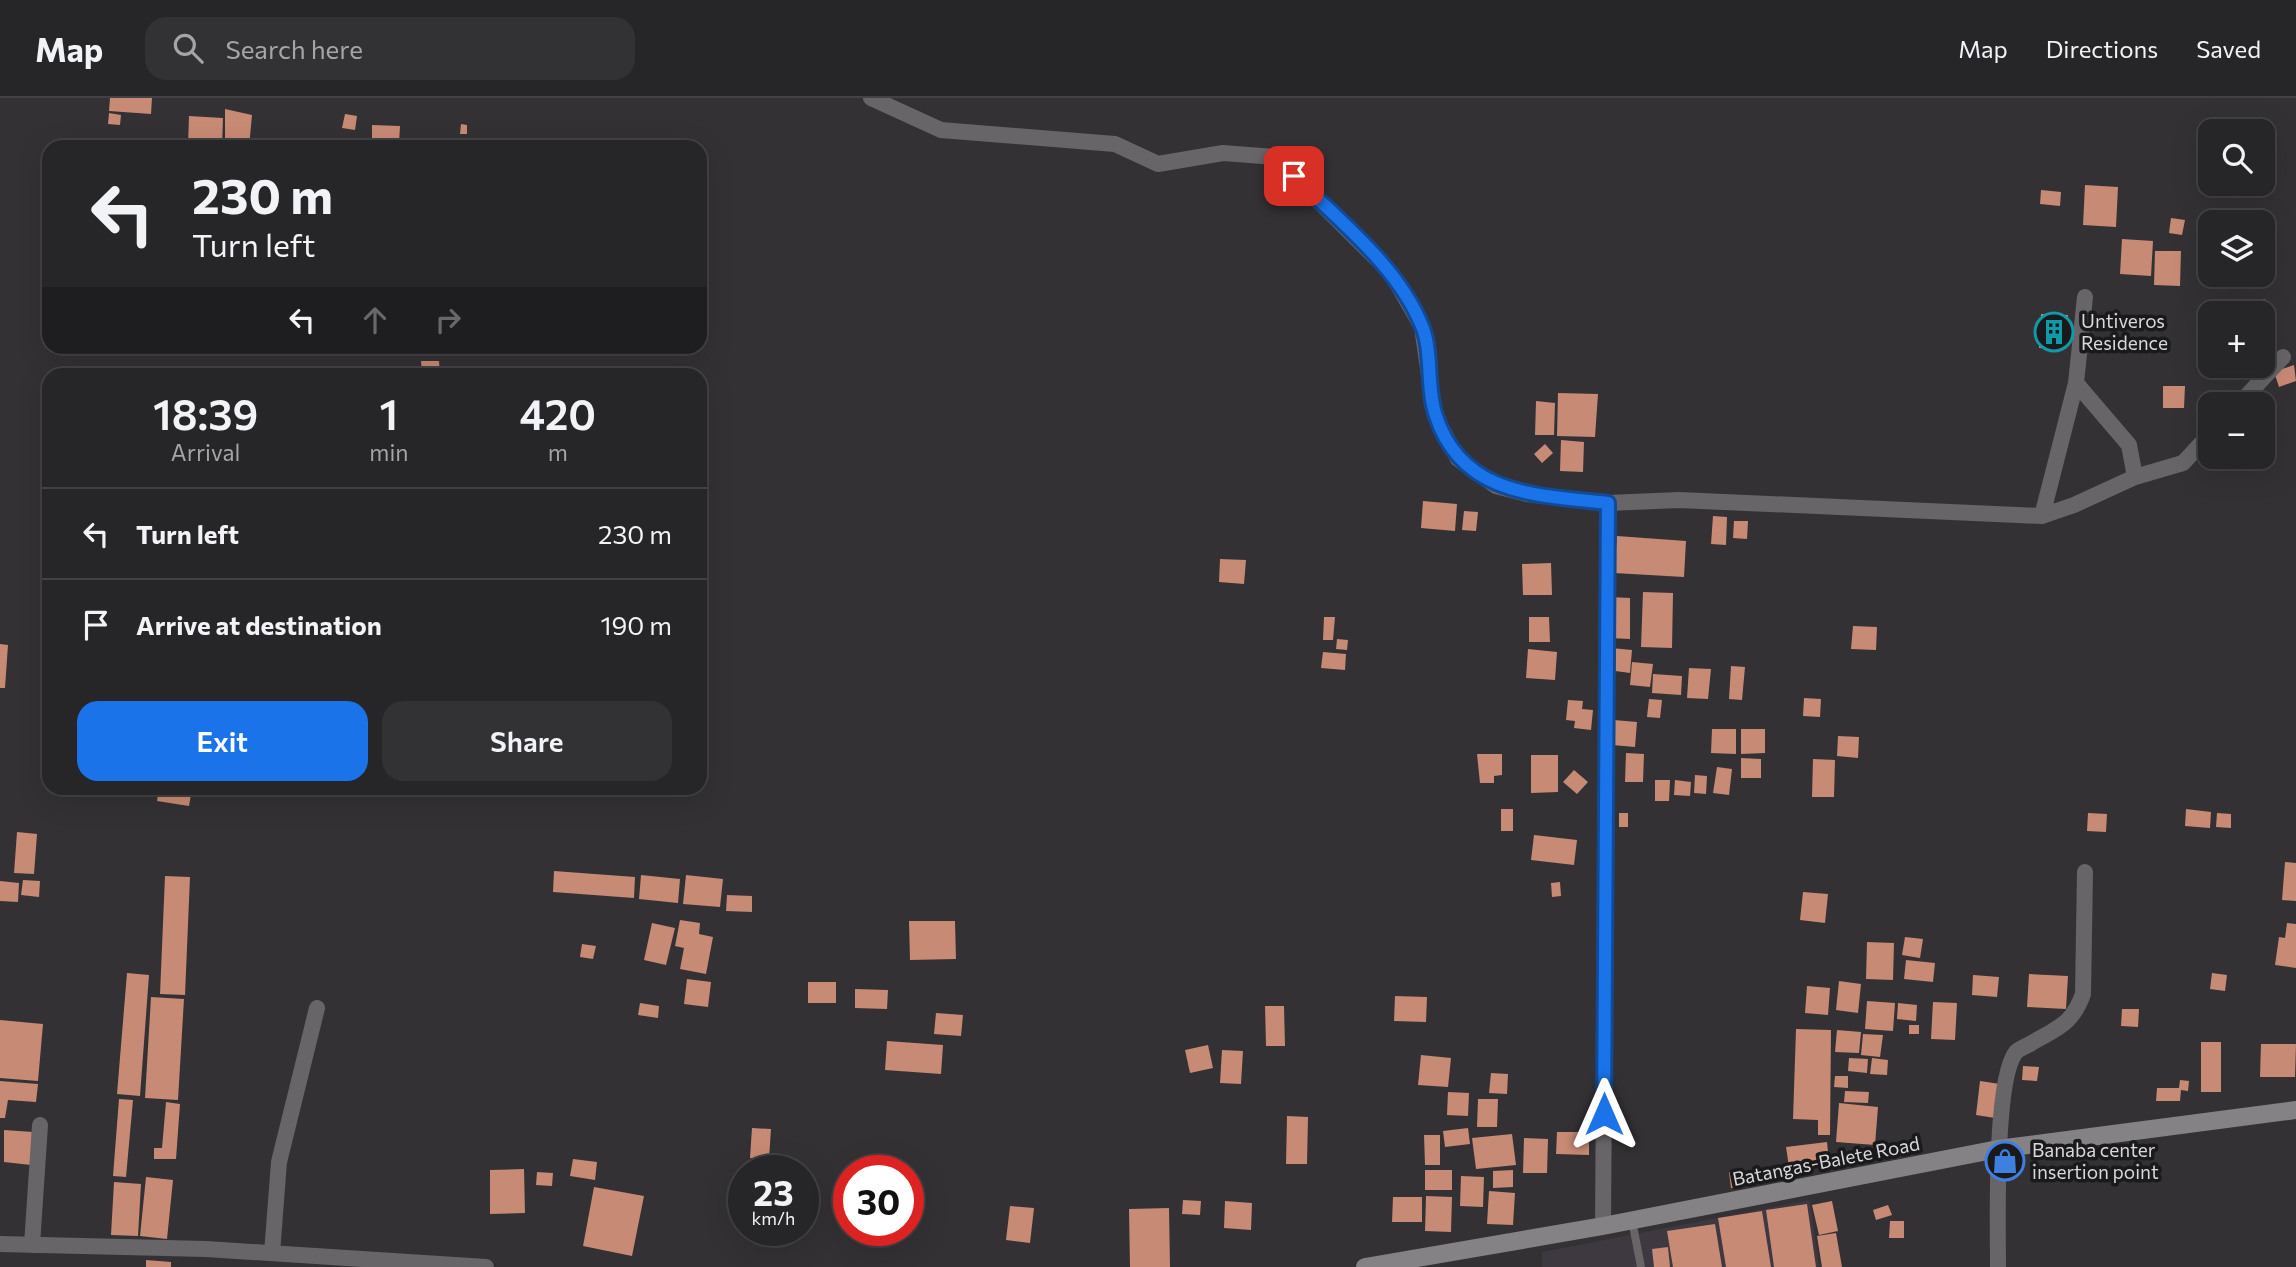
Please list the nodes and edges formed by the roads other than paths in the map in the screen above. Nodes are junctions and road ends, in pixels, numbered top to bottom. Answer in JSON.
{"nodes":[{"id":1,"x":871,"y":98,"type":"edge"},
{"id":2,"x":2085,"y":297,"type":"dead end"},
{"id":3,"x":2283,"y":357,"type":"dead end"},
{"id":4,"x":2076,"y":383,"type":"junction"},
{"id":5,"x":2250,"y":392,"type":"edge"},
{"id":6,"x":2198,"y":447,"type":"edge"},
{"id":7,"x":2135,"y":477,"type":"junction"},
{"id":8,"x":1608,"y":503,"type":"junction"},
{"id":9,"x":2042,"y":516,"type":"junction"},
{"id":10,"x":2085,"y":872,"type":"dead end"},
{"id":11,"x":317,"y":1008,"type":"dead end"},
{"id":12,"x":2296,"y":1110,"type":"edge"},
{"id":13,"x":40,"y":1125,"type":"dead end"},
{"id":14,"x":1998,"y":1149,"type":"junction"},
{"id":15,"x":1632,"y":1220,"type":"junction"},
{"id":16,"x":1603,"y":1226,"type":"junction"},
{"id":17,"x":0,"y":1244,"type":"edge"},
{"id":18,"x":32,"y":1245,"type":"junction"},
{"id":19,"x":272,"y":1253,"type":"junction"},
{"id":20,"x":486,"y":1267,"type":"edge"},
{"id":21,"x":1365,"y":1267,"type":"edge"},
{"id":22,"x":1641,"y":1267,"type":"edge"},
{"id":23,"x":1998,"y":1267,"type":"edge"}],
"edges":[{"from":1,"to":8,"type":"street"},
{"from":2,"to":4,"type":"street"},
{"from":3,"to":5,"type":"street"},
{"from":4,"to":7,"type":"street"},
{"from":4,"to":9,"type":"street"},
{"from":6,"to":7,"type":"street"},
{"from":7,"to":9,"type":"street"},
{"from":8,"to":9,"type":"street"},
{"from":8,"to":16,"type":"street"},
{"from":10,"to":14,"type":"street"},
{"from":11,"to":19,"type":"street"},
{"from":12,"to":14,"type":"main road","name":"Batangas-Balete Road"},
{"from":13,"to":18,"type":"street"},
{"from":14,"to":15,"type":"main road","name":"Batangas-Balete Road"},
{"from":14,"to":23,"type":"street"},
{"from":15,"to":16,"type":"main road","name":"Batangas-Balete Road"},
{"from":15,"to":22,"type":"lane"},
{"from":16,"to":21,"type":"main road","name":"Batangas-Balete Road"},
{"from":17,"to":18,"type":"street"},
{"from":18,"to":19,"type":"street"},
{"from":19,"to":20,"type":"street"}]}
